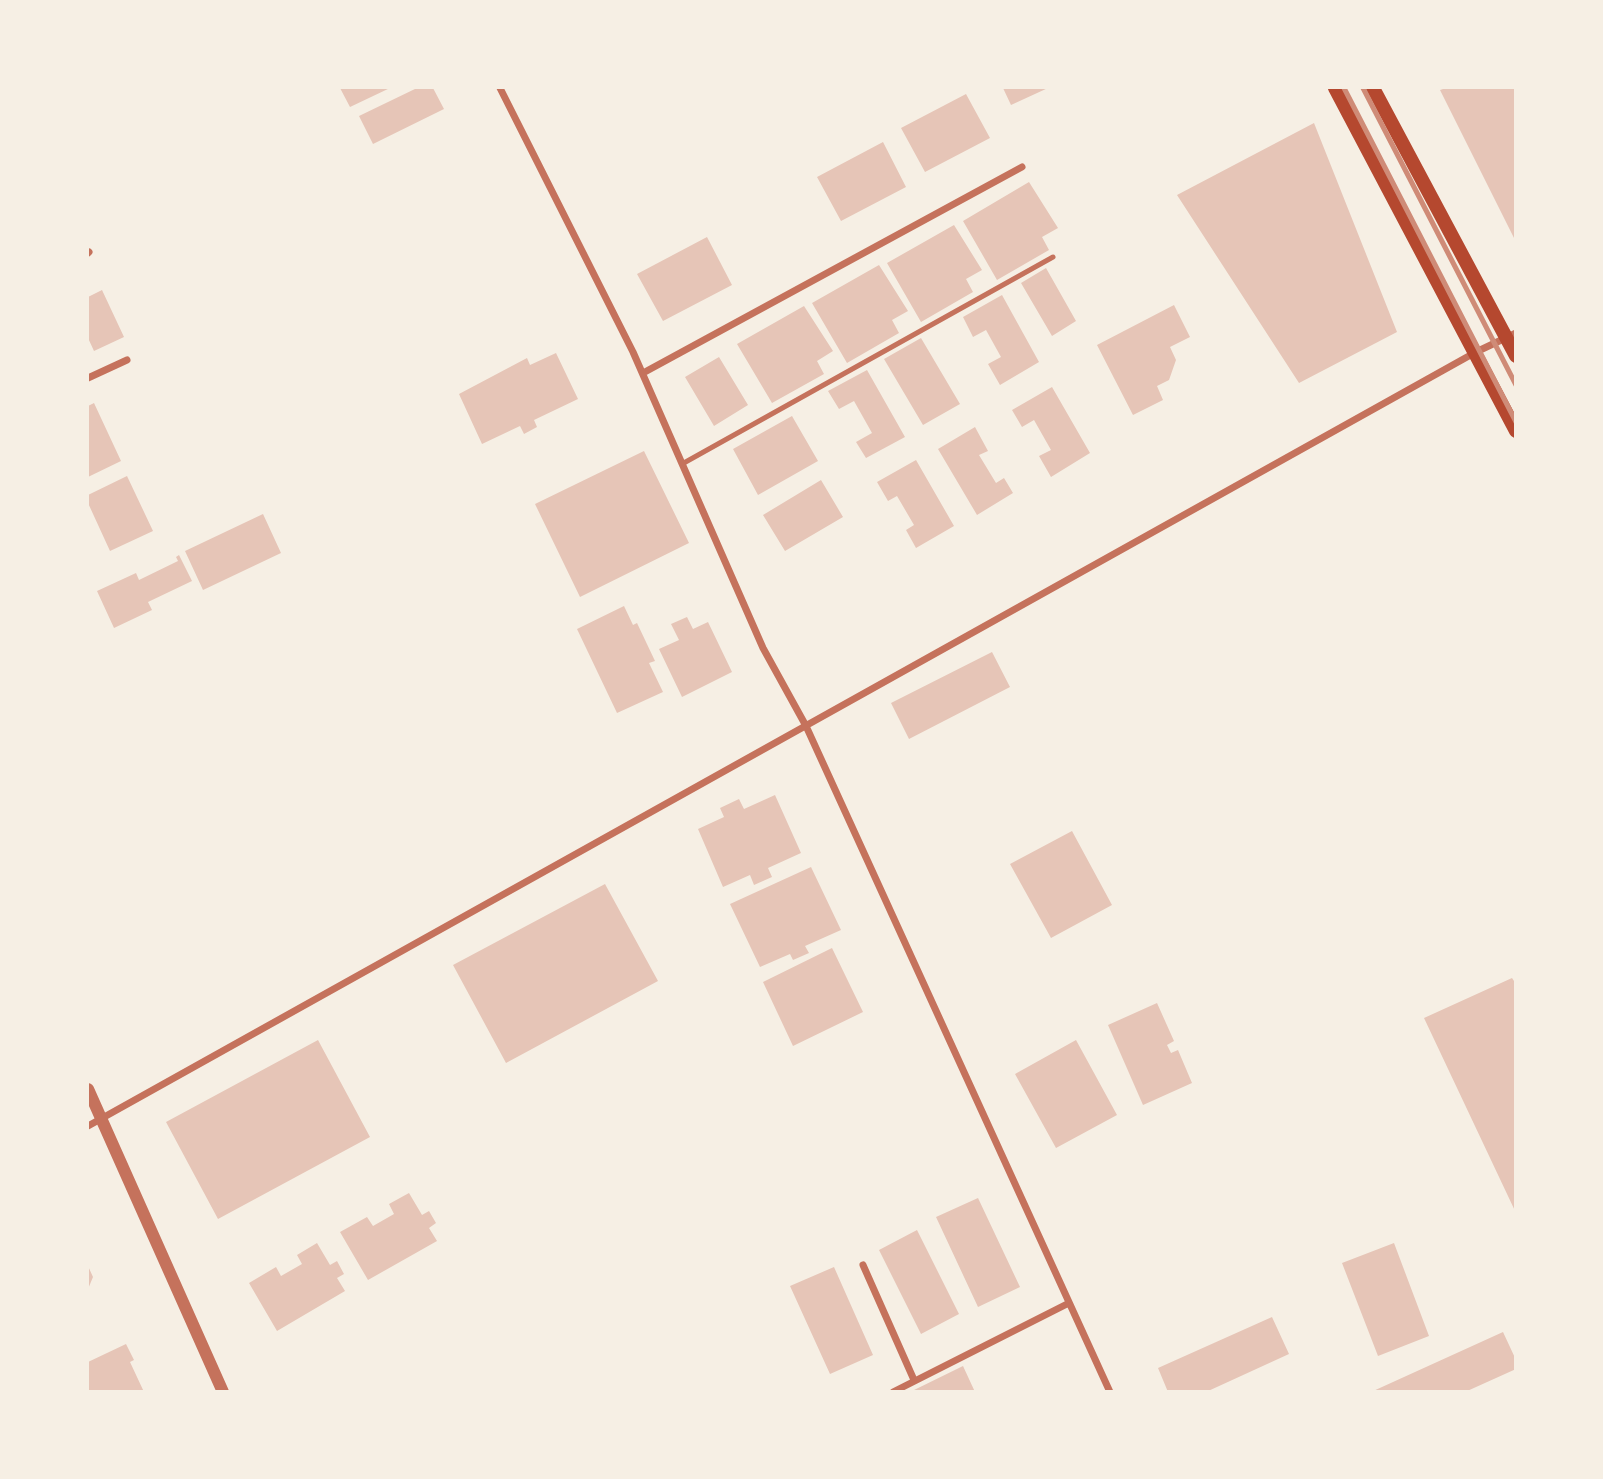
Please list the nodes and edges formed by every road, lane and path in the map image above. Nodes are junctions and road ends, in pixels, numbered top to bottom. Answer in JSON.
{"nodes":[{"id":1,"x":500,"y":88,"type":"edge"},
{"id":2,"x":1335,"y":88,"type":"edge"},
{"id":3,"x":1373,"y":88,"type":"edge"},
{"id":4,"x":1022,"y":167,"type":"dead end"},
{"id":5,"x":1053,"y":257,"type":"dead end"},
{"id":6,"x":1511,"y":335,"type":"edge"},
{"id":7,"x":1476,"y":352,"type":"junction"},
{"id":8,"x":1516,"y":356,"type":"edge"},
{"id":9,"x":127,"y":360,"type":"dead end"},
{"id":10,"x":643,"y":373,"type":"junction"},
{"id":11,"x":88,"y":378,"type":"edge"},
{"id":12,"x":1516,"y":431,"type":"edge"},
{"id":13,"x":682,"y":464,"type":"junction"},
{"id":14,"x":806,"y":726,"type":"junction"},
{"id":15,"x":88,"y":1088,"type":"edge"},
{"id":16,"x":103,"y":1119,"type":"junction"},
{"id":17,"x":88,"y":1126,"type":"edge"},
{"id":18,"x":863,"y":1265,"type":"dead end"},
{"id":19,"x":1069,"y":1303,"type":"junction"},
{"id":20,"x":914,"y":1380,"type":"junction"},
{"id":21,"x":223,"y":1391,"type":"edge"},
{"id":22,"x":893,"y":1391,"type":"edge"},
{"id":23,"x":1110,"y":1391,"type":"edge"}],
"edges":[{"from":1,"to":10,"type":"street"},
{"from":2,"to":7,"type":"main road"},
{"from":3,"to":6,"type":"main road"},
{"from":4,"to":10,"type":"street"},
{"from":5,"to":13,"type":"lane"},
{"from":6,"to":7,"type":"street"},
{"from":6,"to":8,"type":"main road"},
{"from":7,"to":12,"type":"main road"},
{"from":7,"to":14,"type":"street"},
{"from":9,"to":11,"type":"street"},
{"from":10,"to":13,"type":"street"},
{"from":13,"to":14,"type":"street"},
{"from":14,"to":16,"type":"street"},
{"from":14,"to":19,"type":"street"},
{"from":15,"to":16,"type":"street"},
{"from":16,"to":17,"type":"street"},
{"from":16,"to":21,"type":"street"},
{"from":18,"to":20,"type":"street"},
{"from":19,"to":20,"type":"street"},
{"from":19,"to":23,"type":"street"},
{"from":20,"to":22,"type":"street"}]}
